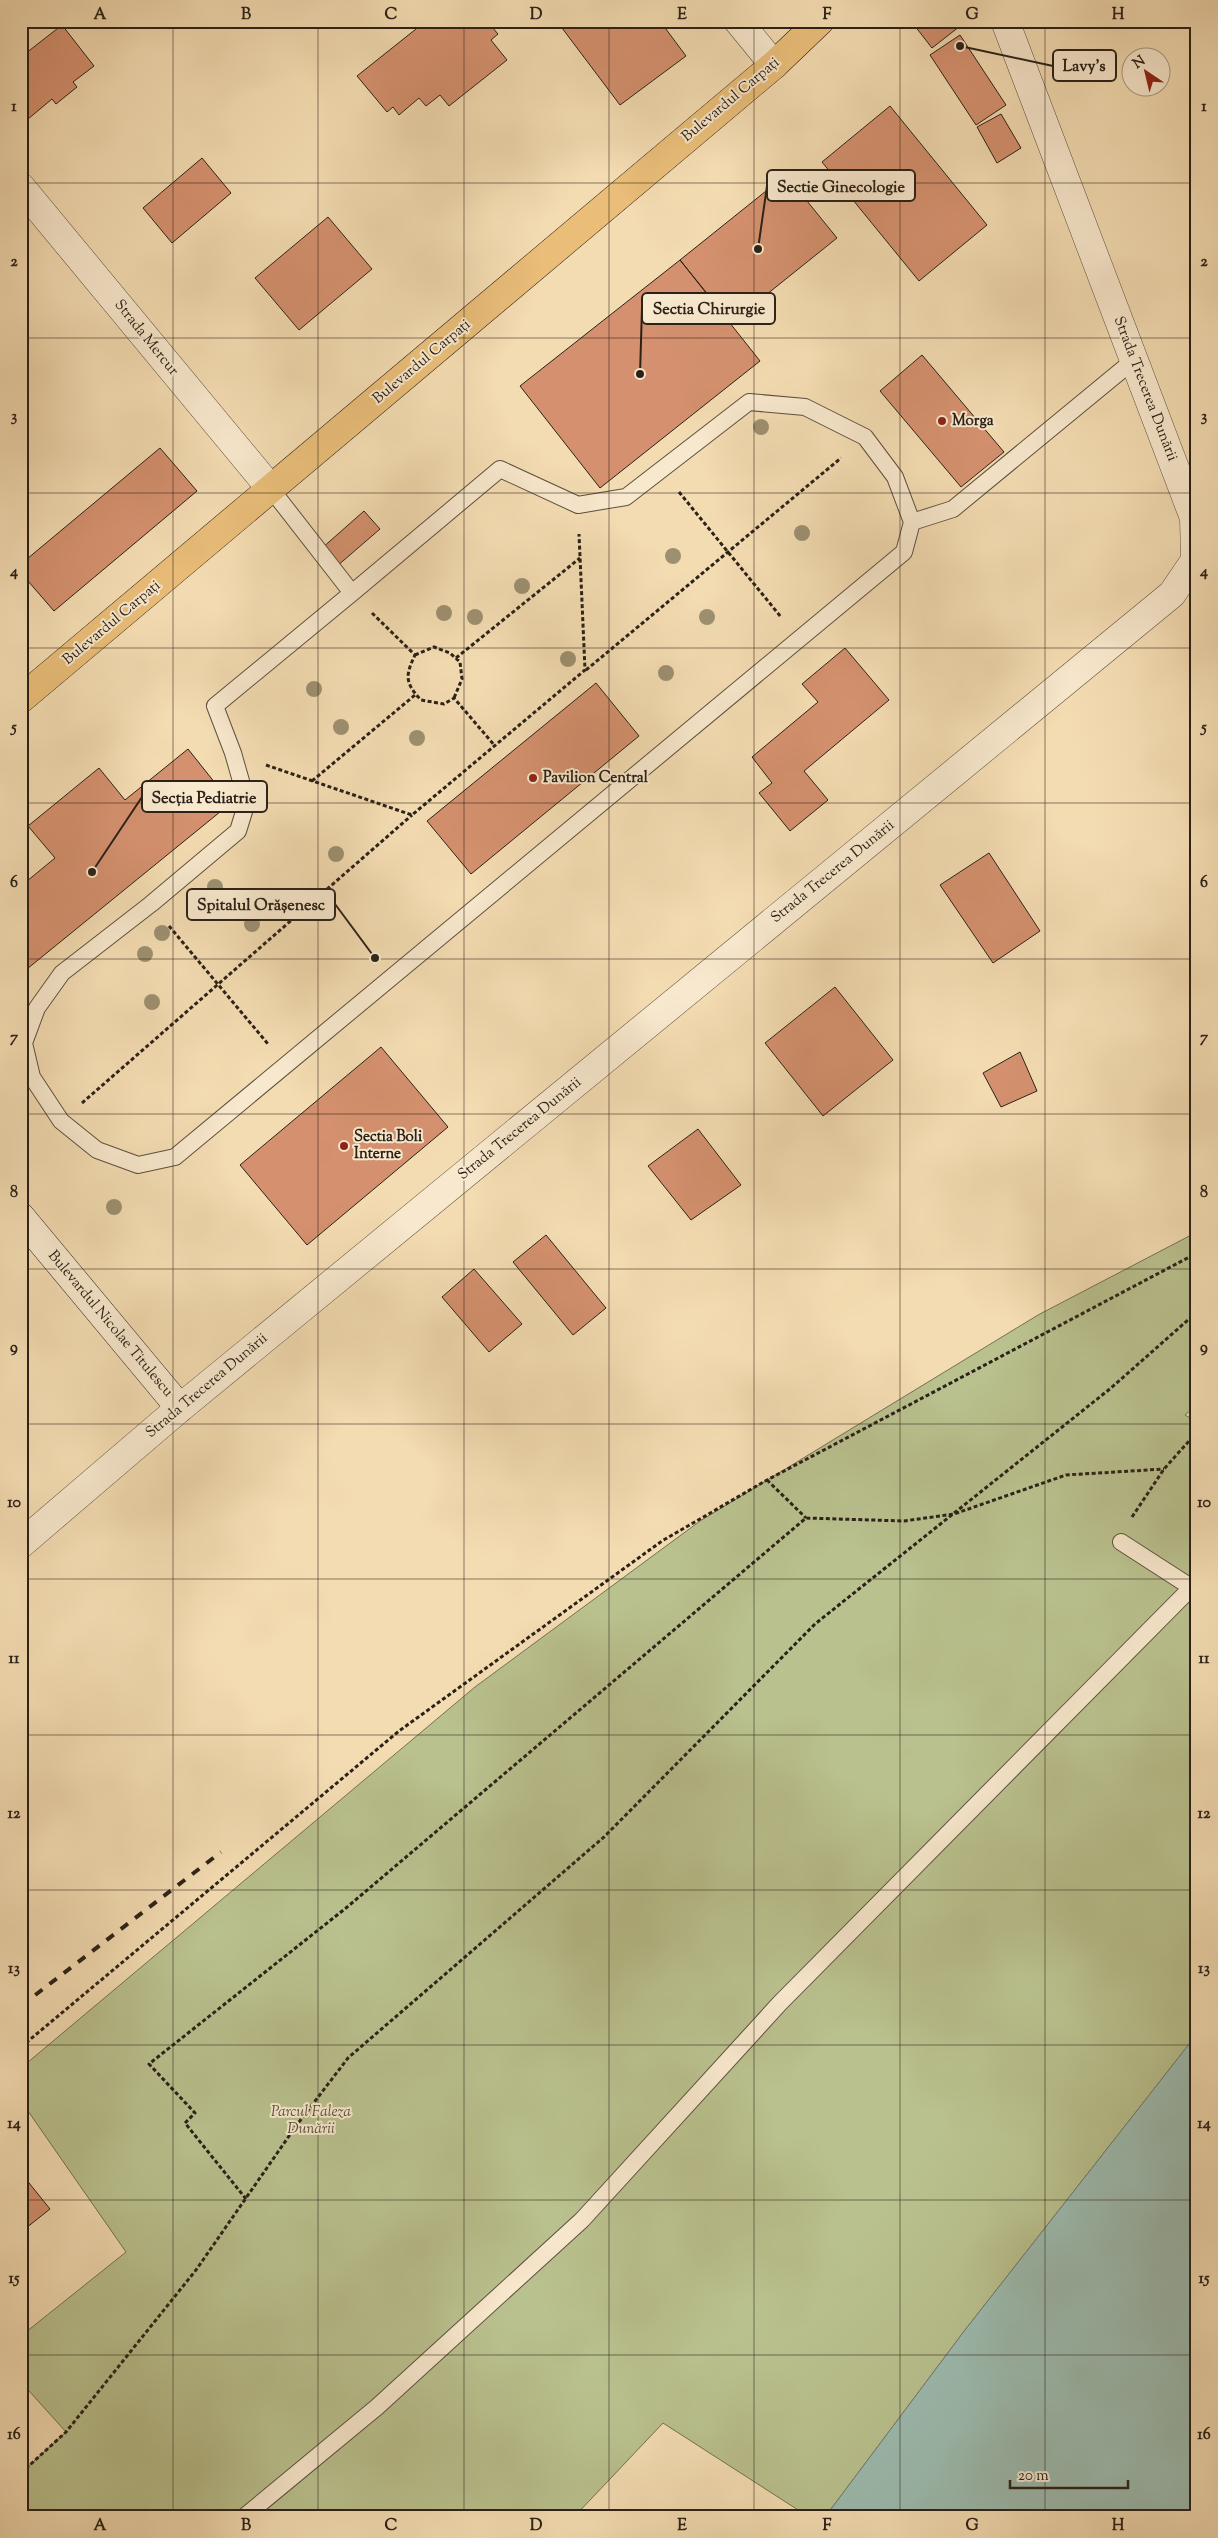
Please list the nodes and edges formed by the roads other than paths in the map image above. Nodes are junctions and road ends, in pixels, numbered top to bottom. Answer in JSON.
{"nodes":[{"id":1,"x":738,"y":21,"type":"edge"},
{"id":2,"x":820,"y":21,"type":"edge"},
{"id":3,"x":1005,"y":21,"type":"edge"},
{"id":4,"x":774,"y":65,"type":"junction"},
{"id":5,"x":21,"y":187,"type":"edge"},
{"id":6,"x":1134,"y":360,"type":"junction"},
{"id":7,"x":271,"y":490,"type":"junction"},
{"id":8,"x":912,"y":522,"type":"junction"},
{"id":9,"x":352,"y":593,"type":"junction"},
{"id":10,"x":21,"y":699,"type":"edge"},
{"id":11,"x":21,"y":1217,"type":"edge"},
{"id":12,"x":180,"y":1408,"type":"junction"},
{"id":13,"x":1121,"y":1542,"type":"road end"},
{"id":14,"x":21,"y":1544,"type":"edge"},
{"id":15,"x":1194,"y":1589,"type":"edge"},
{"id":16,"x":244,"y":2517,"type":"edge"}],
"edges":[{"from":1,"to":4,"type":"street"},
{"from":2,"to":4,"type":"main road","name":"Bulevardul Carpați"},
{"from":3,"to":6,"type":"street","name":"Strada Trecerea Dunării"},
{"from":4,"to":7,"type":"main road","name":"Bulevardul Carpați"},
{"from":5,"to":7,"type":"street","name":"Strada Mercur"},
{"from":6,"to":8,"type":"lane"},
{"from":6,"to":12,"type":"street","name":"Strada Trecerea Dunării"},
{"from":7,"to":9,"type":"lane"},
{"from":7,"to":10,"type":"main road","name":"Bulevardul Carpați"},
{"from":8,"to":9,"type":"lane"},
{"from":8,"to":9,"type":"lane"},
{"from":11,"to":12,"type":"street","name":"Bulevardul Nicolae Titulescu"},
{"from":12,"to":14,"type":"street","name":"Strada Trecerea Dunării"},
{"from":13,"to":15,"type":"lane"},
{"from":15,"to":16,"type":"lane"}]}
